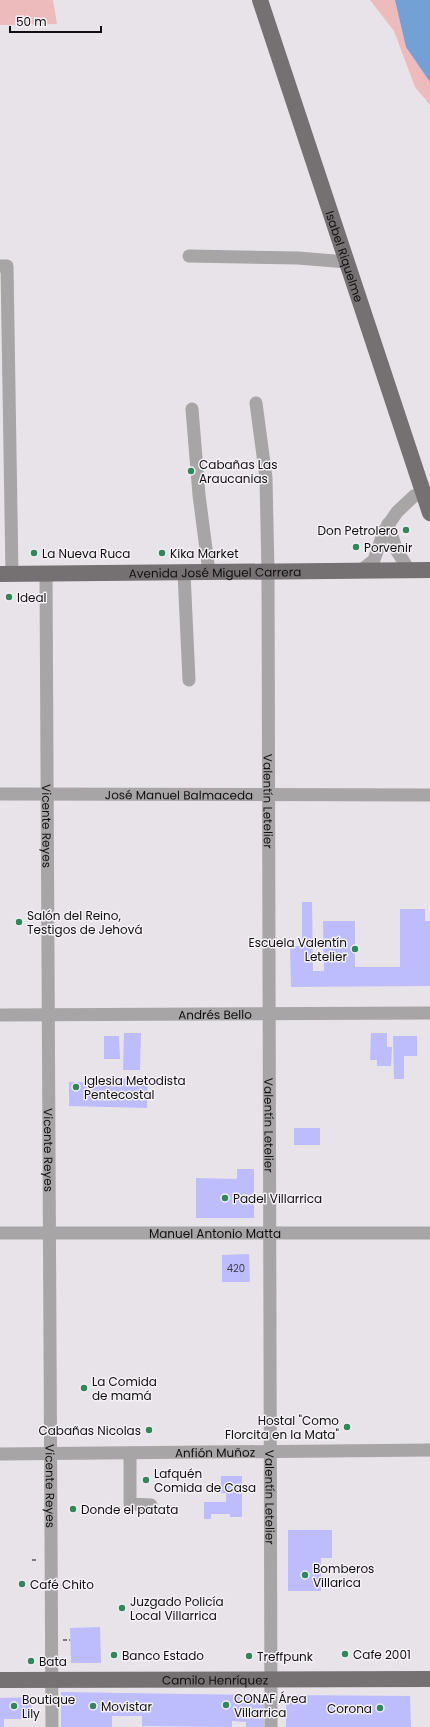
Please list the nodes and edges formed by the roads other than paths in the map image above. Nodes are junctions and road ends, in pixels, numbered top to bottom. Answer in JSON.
{"nodes":[{"id":1,"x":260,"y":0,"type":"edge"},
{"id":2,"x":190,"y":256,"type":"dead end"},
{"id":3,"x":347,"y":262,"type":"junction"},
{"id":4,"x":4,"y":266,"type":"edge"},
{"id":5,"x":4,"y":373,"type":"edge"},
{"id":6,"x":256,"y":403,"type":"dead end"},
{"id":7,"x":192,"y":409,"type":"dead end"},
{"id":8,"x":5,"y":464,"type":"edge"},
{"id":9,"x":423,"y":493,"type":"junction"},
{"id":10,"x":430,"y":513,"type":"edge"},
{"id":11,"x":388,"y":524,"type":"junction"},
{"id":12,"x":409,"y":570,"type":"junction"},
{"id":13,"x":430,"y":570,"type":"edge"},
{"id":14,"x":360,"y":571,"type":"junction"},
{"id":15,"x":184,"y":572,"type":"junction"},
{"id":16,"x":209,"y":572,"type":"junction"},
{"id":17,"x":268,"y":572,"type":"junction"},
{"id":18,"x":6,"y":574,"type":"edge"},
{"id":19,"x":46,"y":574,"type":"junction"},
{"id":20,"x":189,"y":680,"type":"dead end"},
{"id":21,"x":0,"y":794,"type":"edge"},
{"id":22,"x":47,"y":794,"type":"junction"},
{"id":23,"x":268,"y":795,"type":"junction"},
{"id":24,"x":430,"y":795,"type":"edge"},
{"id":25,"x":430,"y":1013,"type":"edge"},
{"id":26,"x":48,"y":1014,"type":"junction"},
{"id":27,"x":270,"y":1014,"type":"junction"},
{"id":28,"x":0,"y":1015,"type":"edge"},
{"id":29,"x":271,"y":1232,"type":"junction"},
{"id":30,"x":0,"y":1233,"type":"edge"},
{"id":31,"x":50,"y":1233,"type":"junction"},
{"id":32,"x":430,"y":1233,"type":"edge"},
{"id":33,"x":430,"y":1450,"type":"edge"},
{"id":34,"x":270,"y":1452,"type":"junction"},
{"id":35,"x":130,"y":1453,"type":"junction"},
{"id":36,"x":0,"y":1454,"type":"edge"},
{"id":37,"x":51,"y":1454,"type":"junction"},
{"id":38,"x":151,"y":1505,"type":"dead end"},
{"id":39,"x":271,"y":1679,"type":"junction"},
{"id":40,"x":430,"y":1679,"type":"edge"},
{"id":41,"x":0,"y":1680,"type":"edge"},
{"id":42,"x":52,"y":1680,"type":"junction"},
{"id":43,"x":52,"y":1727,"type":"edge"},
{"id":44,"x":272,"y":1727,"type":"edge"}],
"edges":[{"from":1,"to":3,"type":"main road","name":"Isabel Riquelme"},
{"from":2,"to":3,"type":"street"},
{"from":3,"to":9,"type":"main road","name":"Isabel Riquelme"},
{"from":4,"to":5,"type":"street"},
{"from":5,"to":8,"type":"street"},
{"from":6,"to":17,"type":"street","name":"Valentín Letelier"},
{"from":7,"to":16,"type":"street"},
{"from":8,"to":18,"type":"street"},
{"from":9,"to":10,"type":"main road","name":"Isabel Riquelme"},
{"from":9,"to":11,"type":"street"},
{"from":11,"to":12,"type":"street"},
{"from":11,"to":14,"type":"street"},
{"from":12,"to":13,"type":"main road","name":"Avenida José Miguel Carrera"},
{"from":12,"to":14,"type":"main road","name":"Avenida José Miguel Carrera"},
{"from":14,"to":17,"type":"main road","name":"Avenida José Miguel Carrera"},
{"from":15,"to":16,"type":"main road","name":"Avenida José Miguel Carrera"},
{"from":15,"to":19,"type":"main road","name":"Avenida José Miguel Carrera"},
{"from":15,"to":20,"type":"street"},
{"from":16,"to":17,"type":"main road","name":"Avenida José Miguel Carrera"},
{"from":17,"to":23,"type":"street","name":"Valentín Letelier"},
{"from":18,"to":19,"type":"main road","name":"Avenida José Miguel Carrera"},
{"from":19,"to":22,"type":"street","name":"Vicente Reyes"},
{"from":21,"to":22,"type":"street","name":"José Manuel Balmaceda"},
{"from":22,"to":23,"type":"street","name":"José Manuel Balmaceda"},
{"from":22,"to":26,"type":"street","name":"Vicente Reyes"},
{"from":23,"to":24,"type":"street","name":"José Manuel Balmaceda"},
{"from":23,"to":27,"type":"street","name":"Valentín Letelier"},
{"from":25,"to":27,"type":"street","name":"Andrés Bello"},
{"from":26,"to":27,"type":"street","name":"Andrés Bello"},
{"from":26,"to":28,"type":"street","name":"Andrés Bello"},
{"from":26,"to":31,"type":"street","name":"Vicente Reyes"},
{"from":27,"to":29,"type":"street","name":"Valentín Letelier"},
{"from":29,"to":31,"type":"street","name":"Manuel Antonio Matta"},
{"from":29,"to":32,"type":"street","name":"Manuel Antonio Matta"},
{"from":29,"to":34,"type":"street","name":"Valentín Letelier"},
{"from":30,"to":31,"type":"street","name":"Manuel Antonio Matta"},
{"from":31,"to":37,"type":"street","name":"Vicente Reyes"},
{"from":33,"to":34,"type":"street","name":"Anfión Muñoz"},
{"from":34,"to":35,"type":"street","name":"Anfión Muñoz"},
{"from":34,"to":39,"type":"street","name":"Valentín Letelier"},
{"from":35,"to":37,"type":"street","name":"Anfión Muñoz"},
{"from":35,"to":38,"type":"street"},
{"from":36,"to":37,"type":"street","name":"Anfión Muñoz"},
{"from":37,"to":42,"type":"street","name":"Vicente Reyes"},
{"from":39,"to":40,"type":"main road","name":"Camilo Henríquez"},
{"from":39,"to":42,"type":"main road","name":"Camilo Henríquez"},
{"from":39,"to":44,"type":"street","name":"Valentín Letelier"},
{"from":41,"to":42,"type":"main road","name":"Camilo Henríquez"},
{"from":42,"to":43,"type":"street","name":"Vicente Reyes"}]}
